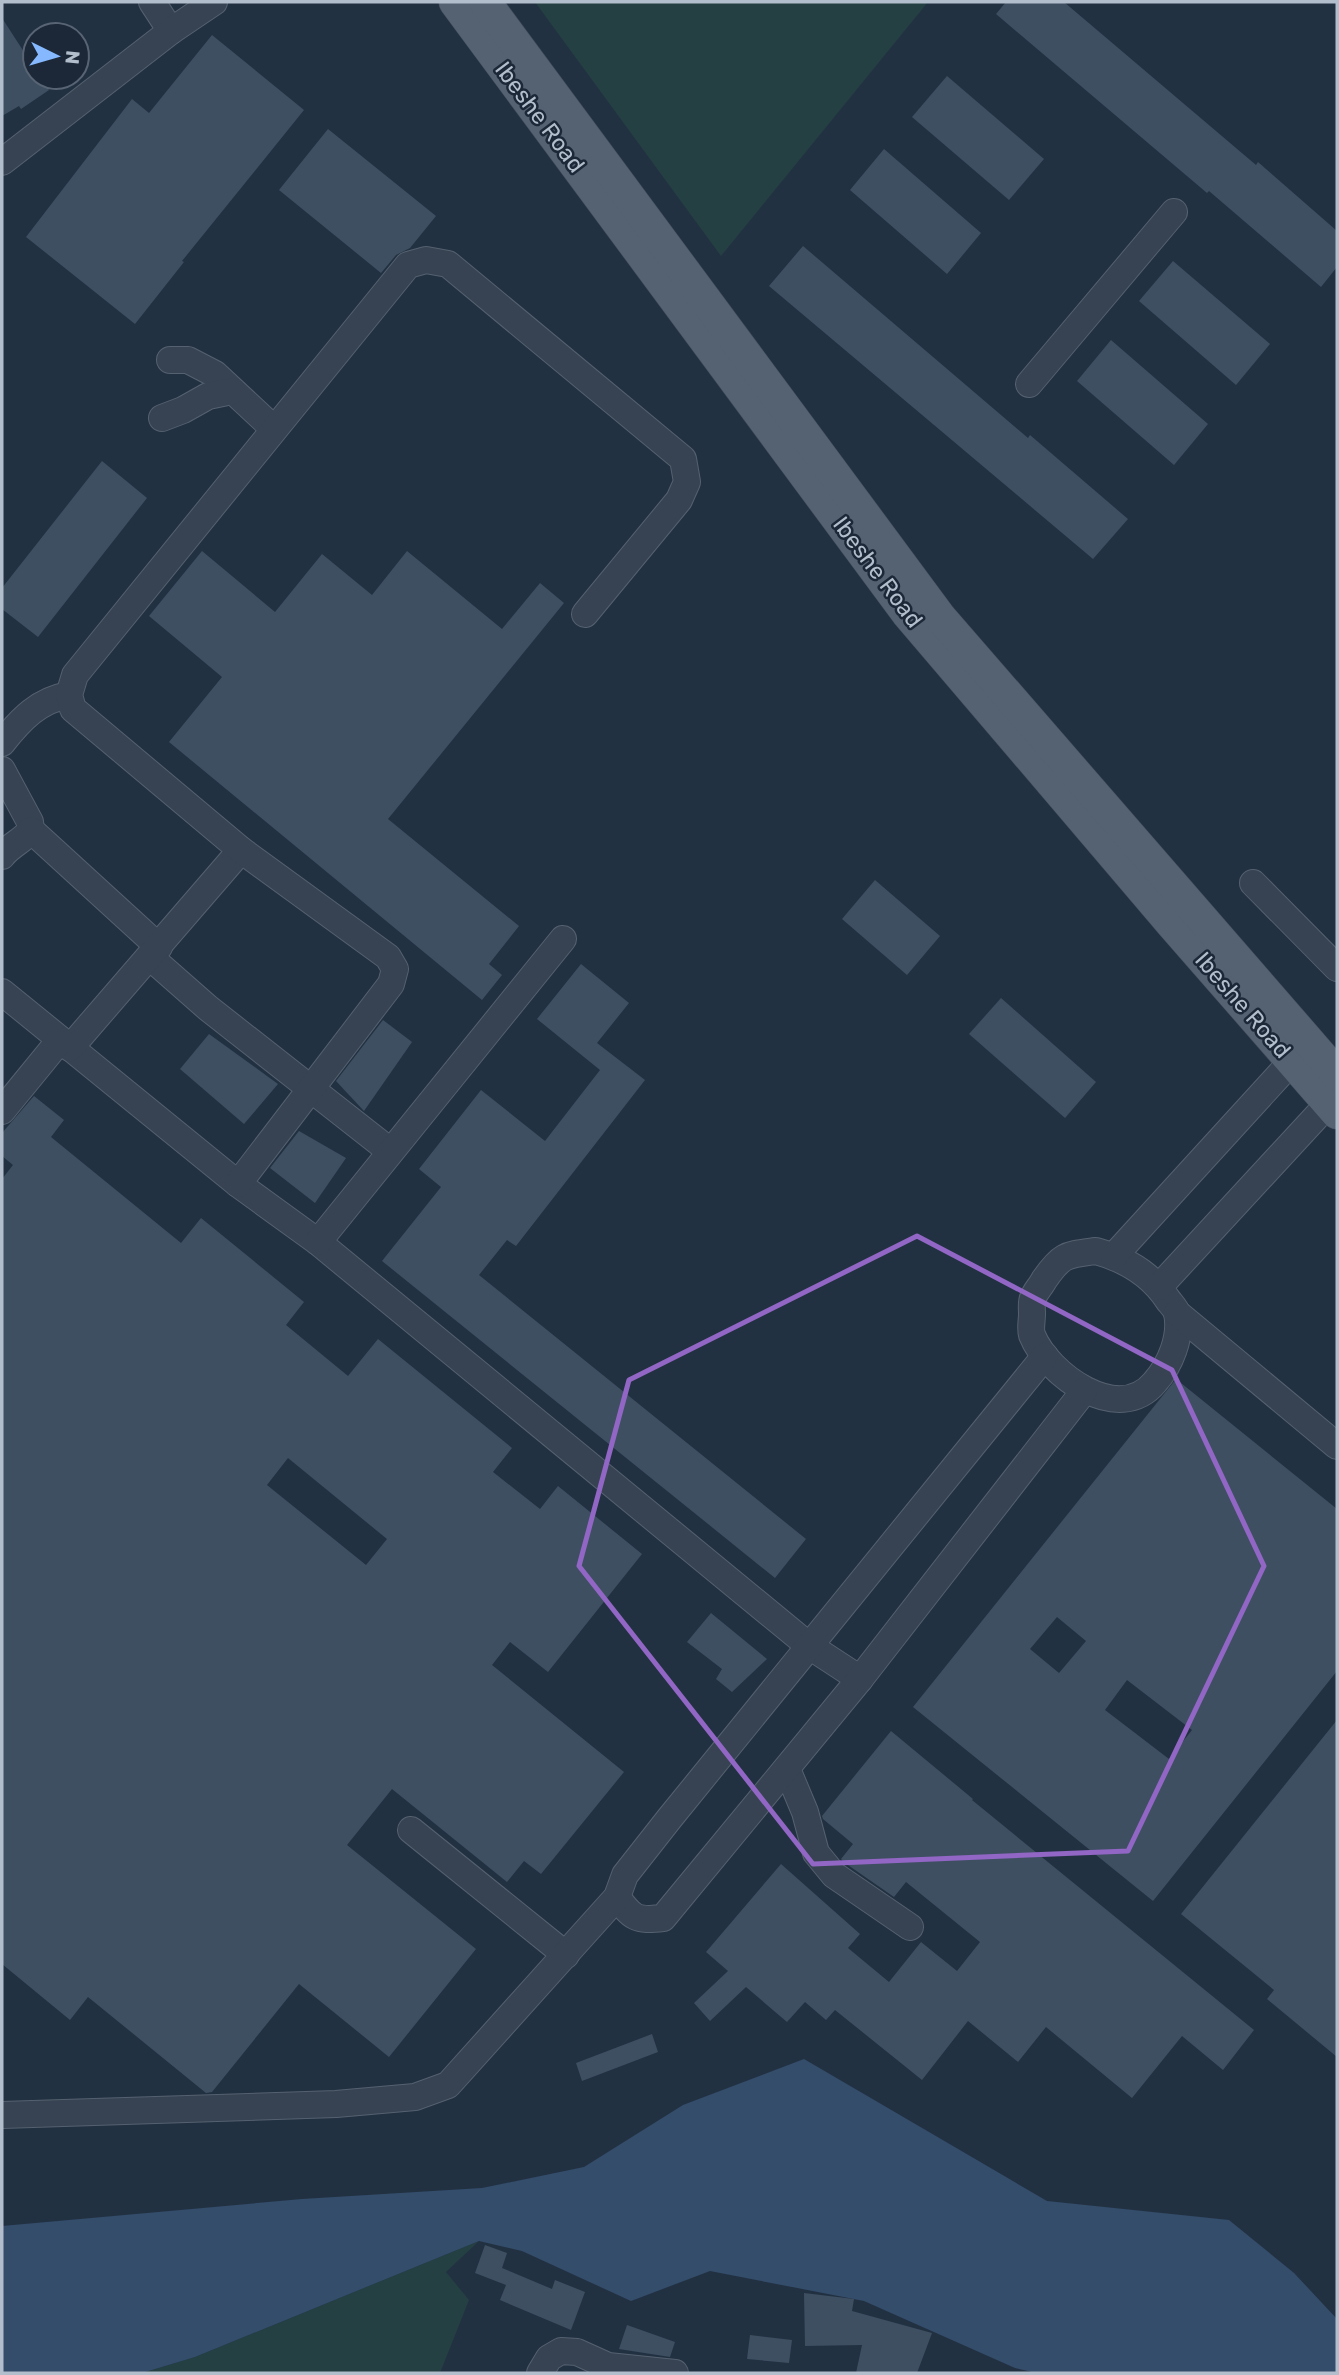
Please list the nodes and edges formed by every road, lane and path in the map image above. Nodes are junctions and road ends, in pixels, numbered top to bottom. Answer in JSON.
{"nodes":[{"id":1,"x":152,"y":2,"type":"edge"},
{"id":2,"x":214,"y":2,"type":"edge"},
{"id":3,"x":456,"y":2,"type":"edge"},
{"id":4,"x":485,"y":2,"type":"edge"},
{"id":5,"x":170,"y":31,"type":"junction"},
{"id":6,"x":2,"y":162,"type":"edge"},
{"id":7,"x":1174,"y":212,"type":"dead end"},
{"id":8,"x":170,"y":360,"type":"dead end"},
{"id":9,"x":1029,"y":384,"type":"dead end"},
{"id":10,"x":232,"y":391,"type":"junction"},
{"id":11,"x":162,"y":418,"type":"dead end"},
{"id":12,"x":274,"y":429,"type":"junction"},
{"id":13,"x":585,"y":614,"type":"dead end"},
{"id":14,"x":69,"y":695,"type":"junction"},
{"id":15,"x":2,"y":743,"type":"edge"},
{"id":16,"x":2,"y":770,"type":"edge"},
{"id":17,"x":30,"y":830,"type":"junction"},
{"id":18,"x":241,"y":850,"type":"junction"},
{"id":19,"x":2,"y":856,"type":"edge"},
{"id":20,"x":1253,"y":883,"type":"dead end"},
{"id":21,"x":563,"y":939,"type":"dead end"},
{"id":22,"x":154,"y":952,"type":"junction"},
{"id":23,"x":1337,"y":968,"type":"edge"},
{"id":24,"x":2,"y":992,"type":"edge"},
{"id":25,"x":65,"y":1044,"type":"junction"},
{"id":26,"x":1292,"y":1061,"type":"junction"},
{"id":27,"x":311,"y":1088,"type":"junction"},
{"id":28,"x":1334,"y":1096,"type":"edge"},
{"id":29,"x":2,"y":1111,"type":"edge"},
{"id":30,"x":390,"y":1151,"type":"junction"},
{"id":31,"x":238,"y":1184,"type":"junction"},
{"id":32,"x":318,"y":1241,"type":"junction"},
{"id":33,"x":1114,"y":1256,"type":"junction"},
{"id":34,"x":1159,"y":1287,"type":"junction"},
{"id":35,"x":1177,"y":1313,"type":"junction"},
{"id":36,"x":1045,"y":1356,"type":"junction"},
{"id":37,"x":1084,"y":1391,"type":"junction"},
{"id":38,"x":1337,"y":1446,"type":"edge"},
{"id":39,"x":808,"y":1646,"type":"junction"},
{"id":40,"x":860,"y":1679,"type":"junction"},
{"id":41,"x":787,"y":1769,"type":"junction"},
{"id":42,"x":411,"y":1830,"type":"dead end"},
{"id":43,"x":617,"y":1897,"type":"junction"},
{"id":44,"x":911,"y":1927,"type":"dead end"},
{"id":45,"x":566,"y":1955,"type":"junction"},
{"id":46,"x":2,"y":2115,"type":"edge"},
{"id":47,"x":540,"y":2373,"type":"edge"},
{"id":48,"x":676,"y":2373,"type":"edge"}],
"edges":[{"from":1,"to":5,"type":"street"},
{"from":2,"to":5,"type":"street"},
{"from":3,"to":26,"type":"main road","name":"Ibeshe Road"},
{"from":4,"to":28,"type":"main road","name":"Ibeshe Road"},
{"from":5,"to":6,"type":"street"},
{"from":7,"to":9,"type":"street"},
{"from":8,"to":10,"type":"street"},
{"from":10,"to":11,"type":"street"},
{"from":10,"to":12,"type":"street"},
{"from":12,"to":13,"type":"street"},
{"from":12,"to":14,"type":"street"},
{"from":14,"to":15,"type":"street"},
{"from":14,"to":18,"type":"street"},
{"from":16,"to":17,"type":"street"},
{"from":17,"to":19,"type":"street"},
{"from":17,"to":22,"type":"street"},
{"from":18,"to":22,"type":"street"},
{"from":18,"to":27,"type":"street"},
{"from":20,"to":23,"type":"street"},
{"from":21,"to":30,"type":"street"},
{"from":22,"to":25,"type":"street"},
{"from":22,"to":27,"type":"street"},
{"from":24,"to":25,"type":"street"},
{"from":25,"to":29,"type":"street"},
{"from":25,"to":31,"type":"street"},
{"from":26,"to":28,"type":"main road","name":"Ibeshe Road"},
{"from":26,"to":33,"type":"street"},
{"from":27,"to":30,"type":"street"},
{"from":27,"to":31,"type":"street"},
{"from":28,"to":34,"type":"street"},
{"from":30,"to":32,"type":"street"},
{"from":31,"to":32,"type":"street"},
{"from":32,"to":39,"type":"street"},
{"from":33,"to":34,"type":"street"},
{"from":33,"to":36,"type":"street"},
{"from":34,"to":35,"type":"street"},
{"from":35,"to":37,"type":"street"},
{"from":35,"to":38,"type":"street"},
{"from":36,"to":37,"type":"street"},
{"from":36,"to":39,"type":"street"},
{"from":37,"to":40,"type":"street"},
{"from":39,"to":40,"type":"street"},
{"from":39,"to":43,"type":"street"},
{"from":40,"to":41,"type":"street"},
{"from":41,"to":43,"type":"street"},
{"from":41,"to":44,"type":"street"},
{"from":42,"to":45,"type":"street"},
{"from":43,"to":45,"type":"street"},
{"from":45,"to":46,"type":"street"},
{"from":47,"to":48,"type":"street"}]}
